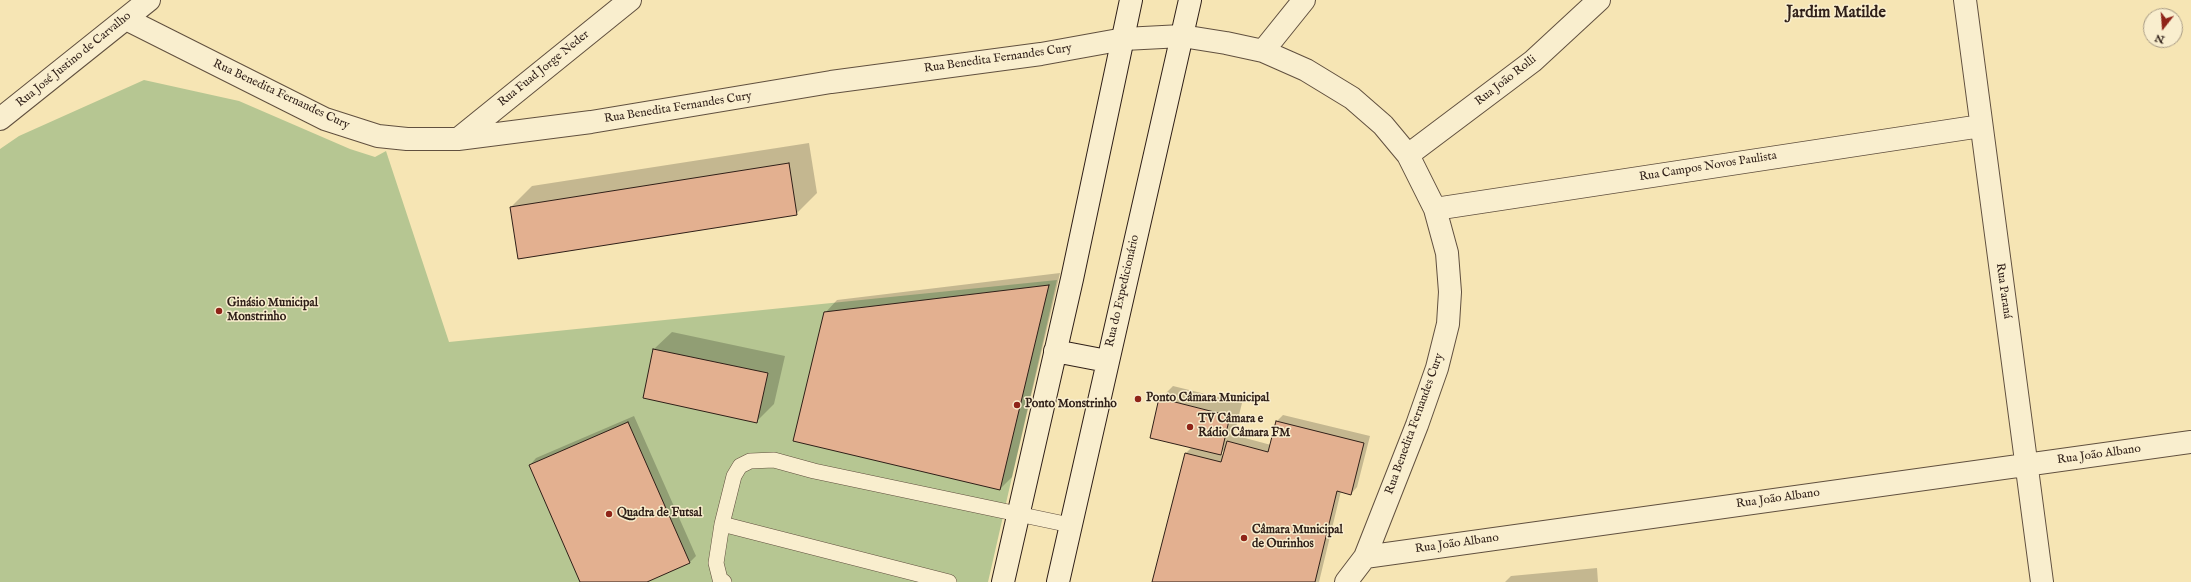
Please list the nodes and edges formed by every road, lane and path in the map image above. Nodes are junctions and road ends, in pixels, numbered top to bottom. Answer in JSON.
{"nodes":[{"id":1,"x":149,"y":0,"type":"edge"},
{"id":2,"x":630,"y":0,"type":"edge"},
{"id":3,"x":1131,"y":0,"type":"edge"},
{"id":4,"x":1190,"y":0,"type":"edge"},
{"id":5,"x":1304,"y":0,"type":"edge"},
{"id":6,"x":1599,"y":0,"type":"edge"},
{"id":7,"x":1965,"y":0,"type":"edge"},
{"id":8,"x":126,"y":19,"type":"junction"},
{"id":9,"x":1182,"y":36,"type":"junction"},
{"id":10,"x":1124,"y":39,"type":"junction"},
{"id":11,"x":1263,"y":51,"type":"junction"},
{"id":12,"x":0,"y":119,"type":"edge"},
{"id":13,"x":1981,"y":126,"type":"junction"},
{"id":14,"x":458,"y":139,"type":"junction"},
{"id":15,"x":1408,"y":155,"type":"junction"},
{"id":16,"x":1435,"y":209,"type":"junction"},
{"id":17,"x":1055,"y":351,"type":"junction"},
{"id":18,"x":1107,"y":361,"type":"junction"},
{"id":19,"x":2191,"y":442,"type":"edge"},
{"id":20,"x":2026,"y":465,"type":"junction"},
{"id":21,"x":1017,"y":513,"type":"junction"},
{"id":22,"x":722,"y":524,"type":"junction"},
{"id":23,"x":1070,"y":525,"type":"junction"},
{"id":24,"x":1365,"y":557,"type":"junction"},
{"id":25,"x":724,"y":582,"type":"edge"},
{"id":26,"x":949,"y":582,"type":"edge"},
{"id":27,"x":1003,"y":582,"type":"edge"},
{"id":28,"x":1058,"y":582,"type":"edge"},
{"id":29,"x":1346,"y":582,"type":"edge"},
{"id":30,"x":2042,"y":582,"type":"edge"}],
"edges":[{"from":1,"to":8,"type":"street","name":"Rua José Justino de Carvalho"},
{"from":2,"to":14,"type":"street","name":"Rua Fuad Jorge Neder"},
{"from":3,"to":10,"type":"street"},
{"from":4,"to":9,"type":"street","name":"Rua do Expedicionário"},
{"from":5,"to":11,"type":"street"},
{"from":6,"to":15,"type":"street","name":"Rua João Rolli"},
{"from":7,"to":13,"type":"street","name":"Rua Paraná"},
{"from":8,"to":12,"type":"street","name":"Rua José Justino de Carvalho"},
{"from":8,"to":14,"type":"street","name":"Rua Benedita Fernandes Cury"},
{"from":9,"to":10,"type":"street","name":"Rua Benedita Fernandes Cury"},
{"from":9,"to":11,"type":"street","name":"Rua Benedita Fernandes Cury"},
{"from":9,"to":18,"type":"street","name":"Rua do Expedicionário"},
{"from":10,"to":14,"type":"street","name":"Rua Benedita Fernandes Cury"},
{"from":10,"to":17,"type":"street"},
{"from":11,"to":15,"type":"street","name":"Rua Benedita Fernandes Cury"},
{"from":13,"to":16,"type":"street","name":"Rua Campos Novos Paulista"},
{"from":13,"to":20,"type":"street","name":"Rua Paraná"},
{"from":15,"to":16,"type":"street","name":"Rua Benedita Fernandes Cury"},
{"from":16,"to":24,"type":"street","name":"Rua Benedita Fernandes Cury"},
{"from":17,"to":18,"type":"street"},
{"from":17,"to":21,"type":"street"},
{"from":18,"to":23,"type":"street","name":"Rua do Expedicionário"},
{"from":19,"to":20,"type":"street","name":"Rua João Albano"},
{"from":20,"to":24,"type":"street","name":"Rua João Albano"},
{"from":20,"to":30,"type":"street","name":"Rua Paraná"},
{"from":21,"to":22,"type":"lane"},
{"from":21,"to":23,"type":"lane"},
{"from":21,"to":27,"type":"street"},
{"from":22,"to":25,"type":"lane"},
{"from":22,"to":26,"type":"lane"},
{"from":23,"to":28,"type":"street","name":"Rua do Expedicionário"},
{"from":24,"to":29,"type":"street","name":"Rua Benedita Fernandes Cury"}]}
